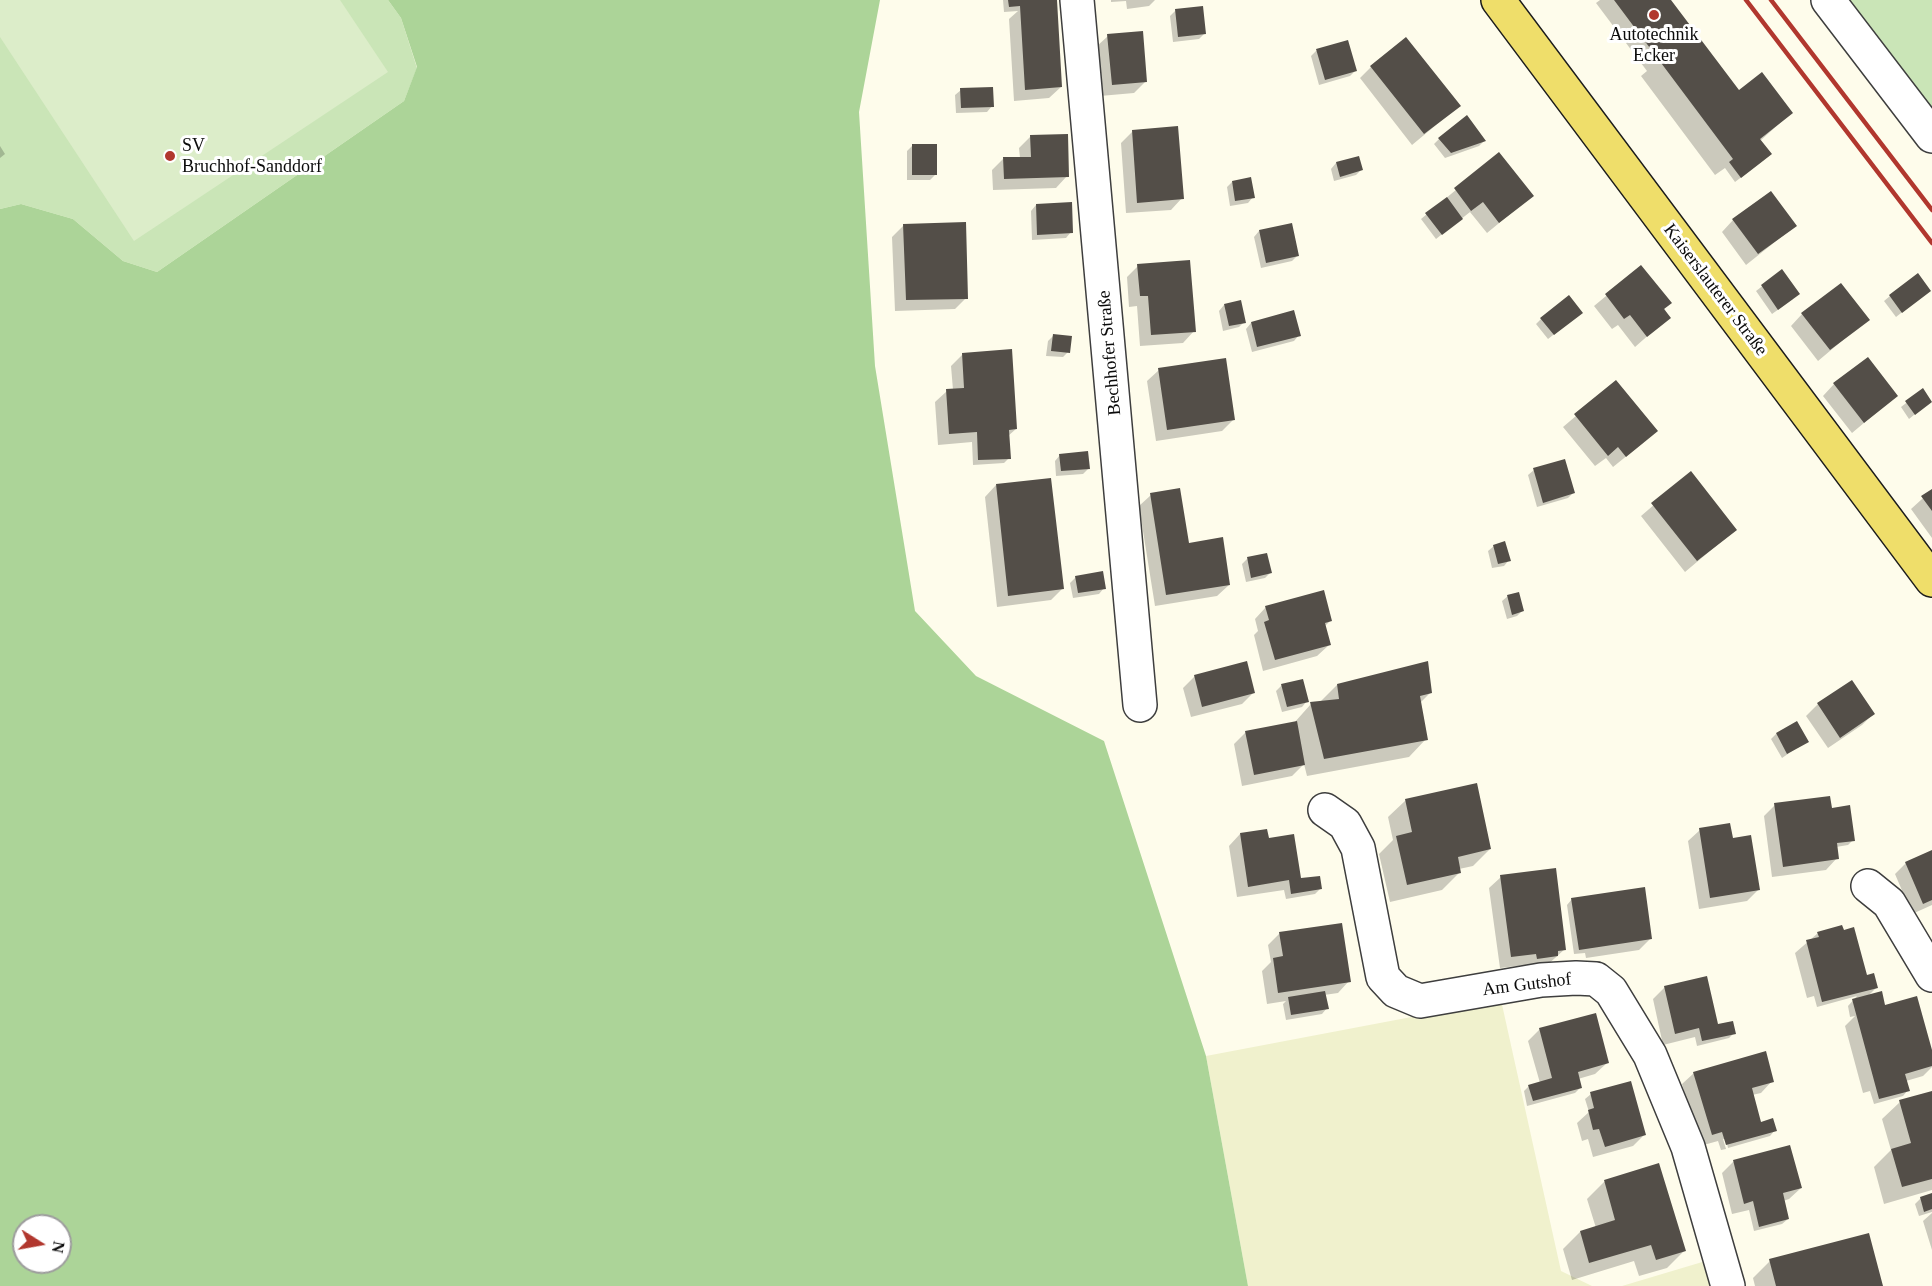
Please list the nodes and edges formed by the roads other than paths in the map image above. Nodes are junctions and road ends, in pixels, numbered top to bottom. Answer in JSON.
{"nodes":[{"id":1,"x":1077,"y":0,"type":"edge"},
{"id":2,"x":1498,"y":0,"type":"edge"},
{"id":3,"x":1828,"y":0,"type":"edge"},
{"id":4,"x":1932,"y":136,"type":"edge"},
{"id":5,"x":1932,"y":580,"type":"edge"},
{"id":6,"x":1140,"y":705,"type":"dead end"},
{"id":7,"x":1325,"y":810,"type":"dead end"},
{"id":8,"x":1868,"y":886,"type":"dead end"},
{"id":9,"x":1932,"y":975,"type":"edge"},
{"id":10,"x":1728,"y":1286,"type":"edge"}],
"edges":[{"from":1,"to":6,"type":"street","name":"Bechhofer Straße"},
{"from":2,"to":5,"type":"main road","name":"Kaiserslauterer Straße"},
{"from":3,"to":4,"type":"street"},
{"from":7,"to":10,"type":"street","name":"Am Gutshof"},
{"from":8,"to":9,"type":"street"}]}
